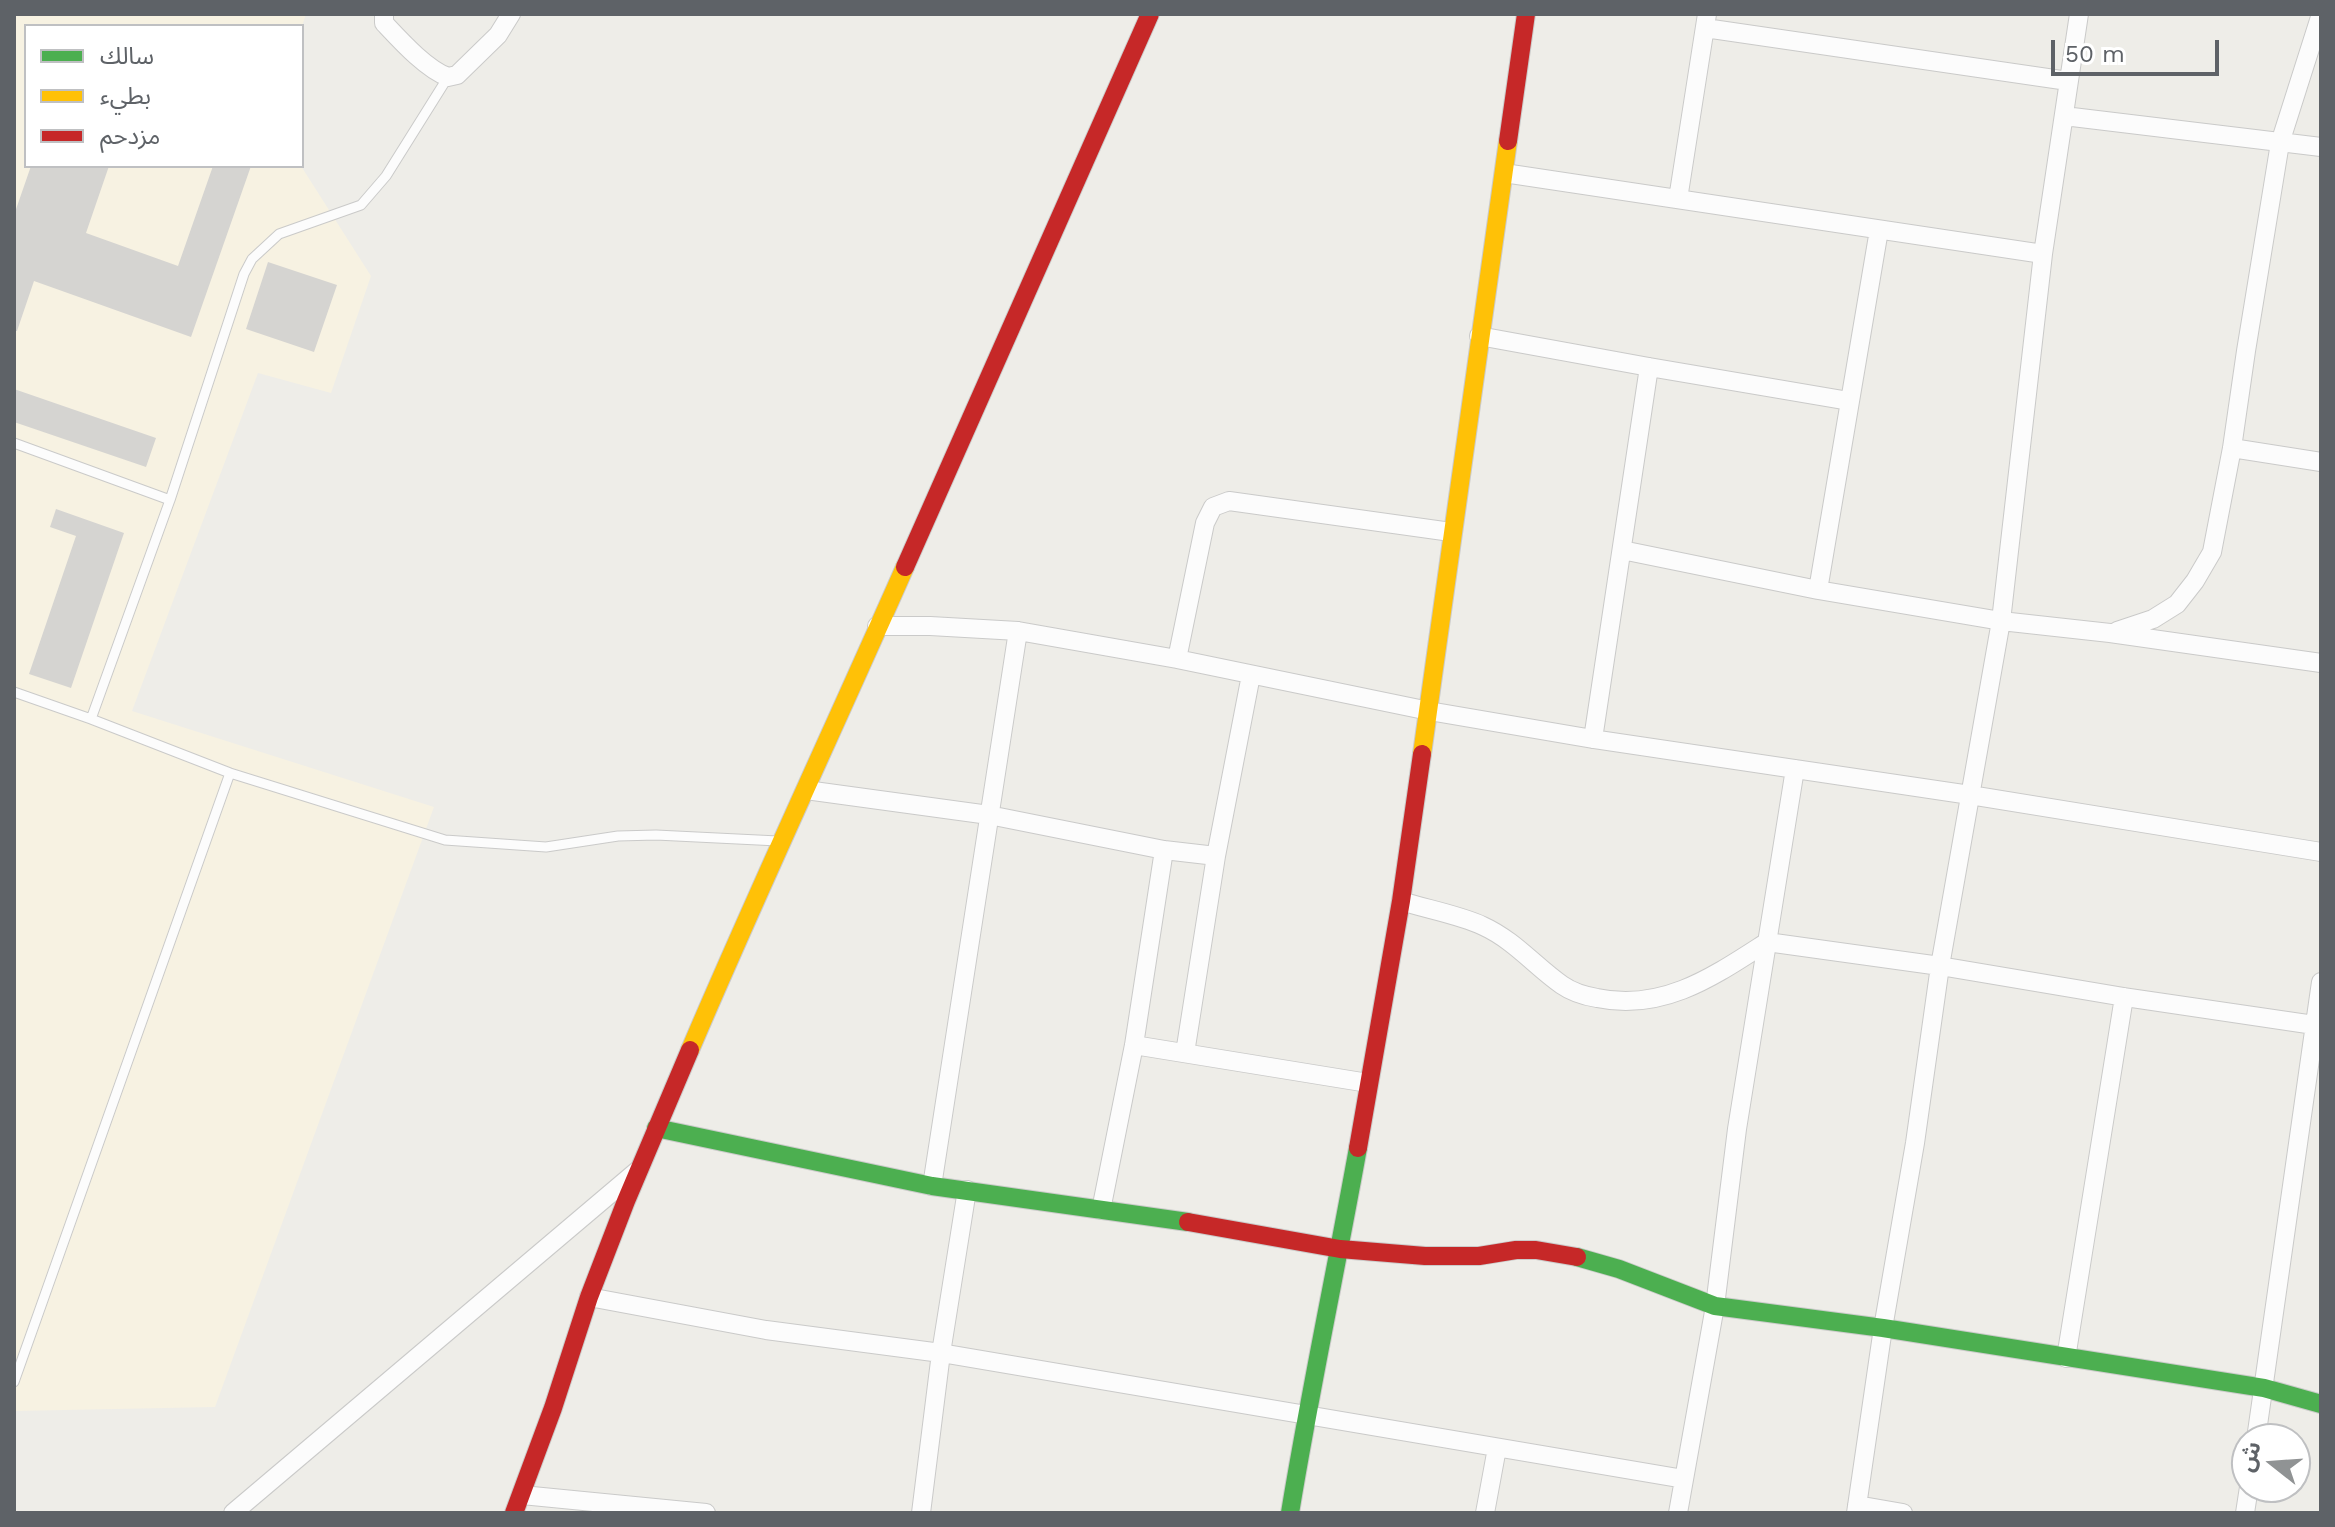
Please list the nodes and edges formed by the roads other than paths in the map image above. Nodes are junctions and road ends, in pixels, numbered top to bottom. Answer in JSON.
{"nodes":[{"id":1,"x":384,"y":14,"type":"edge"},
{"id":2,"x":511,"y":14,"type":"edge"},
{"id":3,"x":1150,"y":14,"type":"edge"},
{"id":4,"x":1526,"y":14,"type":"edge"},
{"id":5,"x":2079,"y":14,"type":"edge"},
{"id":6,"x":2321,"y":14,"type":"edge"},
{"id":7,"x":1706,"y":21,"type":"edge"},
{"id":8,"x":448,"y":77,"type":"junction"},
{"id":9,"x":2068,"y":81,"type":"junction"},
{"id":10,"x":2064,"y":116,"type":"junction"},
{"id":11,"x":2280,"y":143,"type":"junction"},
{"id":12,"x":2321,"y":147,"type":"edge"},
{"id":13,"x":1504,"y":173,"type":"junction"},
{"id":14,"x":1678,"y":199,"type":"junction"},
{"id":15,"x":1879,"y":230,"type":"junction"},
{"id":16,"x":2043,"y":254,"type":"junction"},
{"id":17,"x":1479,"y":336,"type":"junction"},
{"id":18,"x":1649,"y":367,"type":"junction"},
{"id":19,"x":1849,"y":401,"type":"junction"},
{"id":20,"x":14,"y":443,"type":"edge"},
{"id":21,"x":2232,"y":448,"type":"junction"},
{"id":22,"x":2321,"y":462,"type":"edge"},
{"id":23,"x":170,"y":500,"type":"junction"},
{"id":24,"x":1451,"y":532,"type":"junction"},
{"id":25,"x":1622,"y":550,"type":"junction"},
{"id":26,"x":1818,"y":590,"type":"junction"},
{"id":27,"x":2001,"y":621,"type":"junction"},
{"id":28,"x":877,"y":626,"type":"junction"},
{"id":29,"x":1018,"y":631,"type":"junction"},
{"id":30,"x":2110,"y":633,"type":"junction"},
{"id":31,"x":1177,"y":659,"type":"junction"},
{"id":32,"x":2321,"y":663,"type":"edge"},
{"id":33,"x":1251,"y":675,"type":"junction"},
{"id":34,"x":14,"y":692,"type":"edge"},
{"id":35,"x":1429,"y":711,"type":"junction"},
{"id":36,"x":91,"y":719,"type":"junction"},
{"id":37,"x":1593,"y":739,"type":"junction"},
{"id":38,"x":1795,"y":769,"type":"junction"},
{"id":39,"x":230,"y":773,"type":"junction"},
{"id":40,"x":806,"y":790,"type":"junction"},
{"id":41,"x":1970,"y":795,"type":"junction"},
{"id":42,"x":989,"y":815,"type":"junction"},
{"id":43,"x":781,"y":841,"type":"junction"},
{"id":44,"x":1164,"y":850,"type":"junction"},
{"id":45,"x":2321,"y":852,"type":"edge"},
{"id":46,"x":1216,"y":856,"type":"junction"},
{"id":47,"x":1401,"y":901,"type":"junction"},
{"id":48,"x":1767,"y":942,"type":"junction"},
{"id":49,"x":1940,"y":966,"type":"junction"},
{"id":50,"x":2321,"y":982,"type":"edge"},
{"id":51,"x":2124,"y":997,"type":"junction"},
{"id":52,"x":2317,"y":1026,"type":"edge"},
{"id":53,"x":1134,"y":1045,"type":"junction"},
{"id":54,"x":1185,"y":1053,"type":"junction"},
{"id":55,"x":1368,"y":1083,"type":"junction"},
{"id":56,"x":656,"y":1128,"type":"junction"},
{"id":57,"x":639,"y":1169,"type":"junction"},
{"id":58,"x":932,"y":1186,"type":"junction"},
{"id":59,"x":967,"y":1190,"type":"junction"},
{"id":60,"x":1101,"y":1210,"type":"junction"},
{"id":61,"x":1340,"y":1249,"type":"junction"},
{"id":62,"x":589,"y":1297,"type":"junction"},
{"id":63,"x":1715,"y":1306,"type":"junction"},
{"id":64,"x":1883,"y":1328,"type":"junction"},
{"id":65,"x":941,"y":1353,"type":"junction"},
{"id":66,"x":2066,"y":1358,"type":"junction"},
{"id":67,"x":14,"y":1382,"type":"edge"},
{"id":68,"x":2264,"y":1388,"type":"junction"},
{"id":69,"x":2321,"y":1404,"type":"edge"},
{"id":70,"x":1306,"y":1416,"type":"junction"},
{"id":71,"x":2259,"y":1423,"type":"edge"},
{"id":72,"x":1497,"y":1448,"type":"junction"},
{"id":73,"x":1684,"y":1479,"type":"junction"},
{"id":74,"x":522,"y":1495,"type":"junction"},
{"id":75,"x":1857,"y":1509,"type":"edge"},
{"id":76,"x":233,"y":1513,"type":"edge"},
{"id":77,"x":514,"y":1513,"type":"edge"},
{"id":78,"x":706,"y":1513,"type":"edge"},
{"id":79,"x":921,"y":1513,"type":"edge"},
{"id":80,"x":1290,"y":1513,"type":"edge"},
{"id":81,"x":1485,"y":1513,"type":"edge"},
{"id":82,"x":1678,"y":1513,"type":"edge"},
{"id":83,"x":1903,"y":1513,"type":"edge"}],
"edges":[{"from":1,"to":8,"type":"street"},
{"from":2,"to":8,"type":"street"},
{"from":3,"to":28,"type":"street"},
{"from":4,"to":13,"type":"street"},
{"from":5,"to":9,"type":"street"},
{"from":6,"to":11,"type":"street"},
{"from":7,"to":9,"type":"street"},
{"from":7,"to":14,"type":"street"},
{"from":8,"to":23,"type":"lane"},
{"from":9,"to":10,"type":"street"},
{"from":10,"to":11,"type":"street"},
{"from":10,"to":16,"type":"street"},
{"from":11,"to":12,"type":"street"},
{"from":11,"to":21,"type":"street"},
{"from":13,"to":14,"type":"street"},
{"from":13,"to":17,"type":"street"},
{"from":14,"to":15,"type":"street"},
{"from":15,"to":16,"type":"street"},
{"from":15,"to":19,"type":"street"},
{"from":16,"to":27,"type":"street"},
{"from":17,"to":18,"type":"street"},
{"from":17,"to":24,"type":"street"},
{"from":18,"to":19,"type":"street"},
{"from":18,"to":25,"type":"street"},
{"from":19,"to":26,"type":"street"},
{"from":20,"to":23,"type":"lane"},
{"from":21,"to":22,"type":"street"},
{"from":21,"to":30,"type":"street"},
{"from":23,"to":36,"type":"lane"},
{"from":24,"to":31,"type":"street"},
{"from":24,"to":35,"type":"street"},
{"from":25,"to":26,"type":"street"},
{"from":25,"to":37,"type":"street"},
{"from":26,"to":27,"type":"street"},
{"from":27,"to":30,"type":"street"},
{"from":27,"to":41,"type":"street"},
{"from":28,"to":29,"type":"street"},
{"from":28,"to":40,"type":"street"},
{"from":29,"to":31,"type":"street"},
{"from":29,"to":42,"type":"street"},
{"from":30,"to":32,"type":"street"},
{"from":31,"to":33,"type":"street"},
{"from":33,"to":35,"type":"street"},
{"from":33,"to":46,"type":"street"},
{"from":34,"to":36,"type":"lane"},
{"from":35,"to":37,"type":"street"},
{"from":35,"to":47,"type":"street"},
{"from":36,"to":39,"type":"lane"},
{"from":37,"to":38,"type":"street"},
{"from":38,"to":41,"type":"street"},
{"from":38,"to":48,"type":"street"},
{"from":39,"to":43,"type":"lane"},
{"from":39,"to":67,"type":"lane"},
{"from":40,"to":42,"type":"street"},
{"from":40,"to":43,"type":"street"},
{"from":41,"to":45,"type":"street"},
{"from":41,"to":49,"type":"street"},
{"from":42,"to":44,"type":"street"},
{"from":42,"to":58,"type":"street"},
{"from":43,"to":56,"type":"street"},
{"from":44,"to":46,"type":"street"},
{"from":44,"to":53,"type":"street"},
{"from":46,"to":54,"type":"street"},
{"from":47,"to":48,"type":"street"},
{"from":47,"to":55,"type":"street"},
{"from":48,"to":49,"type":"street"},
{"from":48,"to":63,"type":"street"},
{"from":49,"to":51,"type":"street"},
{"from":49,"to":64,"type":"street"},
{"from":50,"to":52,"type":"street"},
{"from":51,"to":52,"type":"street"},
{"from":51,"to":66,"type":"street"},
{"from":52,"to":68,"type":"street"},
{"from":53,"to":54,"type":"street"},
{"from":53,"to":60,"type":"street"},
{"from":54,"to":55,"type":"street"},
{"from":55,"to":61,"type":"street"},
{"from":56,"to":57,"type":"street"},
{"from":56,"to":58,"type":"street"},
{"from":57,"to":62,"type":"street"},
{"from":57,"to":76,"type":"street"},
{"from":58,"to":59,"type":"street"},
{"from":59,"to":60,"type":"street"},
{"from":59,"to":65,"type":"street"},
{"from":60,"to":61,"type":"street"},
{"from":61,"to":63,"type":"street"},
{"from":61,"to":70,"type":"street"},
{"from":62,"to":65,"type":"street"},
{"from":62,"to":74,"type":"street"},
{"from":63,"to":64,"type":"street"},
{"from":63,"to":73,"type":"street"},
{"from":64,"to":66,"type":"street"},
{"from":64,"to":75,"type":"street"},
{"from":65,"to":70,"type":"street"},
{"from":65,"to":79,"type":"street"},
{"from":66,"to":68,"type":"street"},
{"from":68,"to":69,"type":"street"},
{"from":68,"to":71,"type":"street"},
{"from":70,"to":72,"type":"street"},
{"from":70,"to":80,"type":"street"},
{"from":72,"to":73,"type":"street"},
{"from":72,"to":81,"type":"street"},
{"from":73,"to":82,"type":"street"},
{"from":74,"to":77,"type":"street"},
{"from":74,"to":78,"type":"street"},
{"from":75,"to":83,"type":"street"}]}
